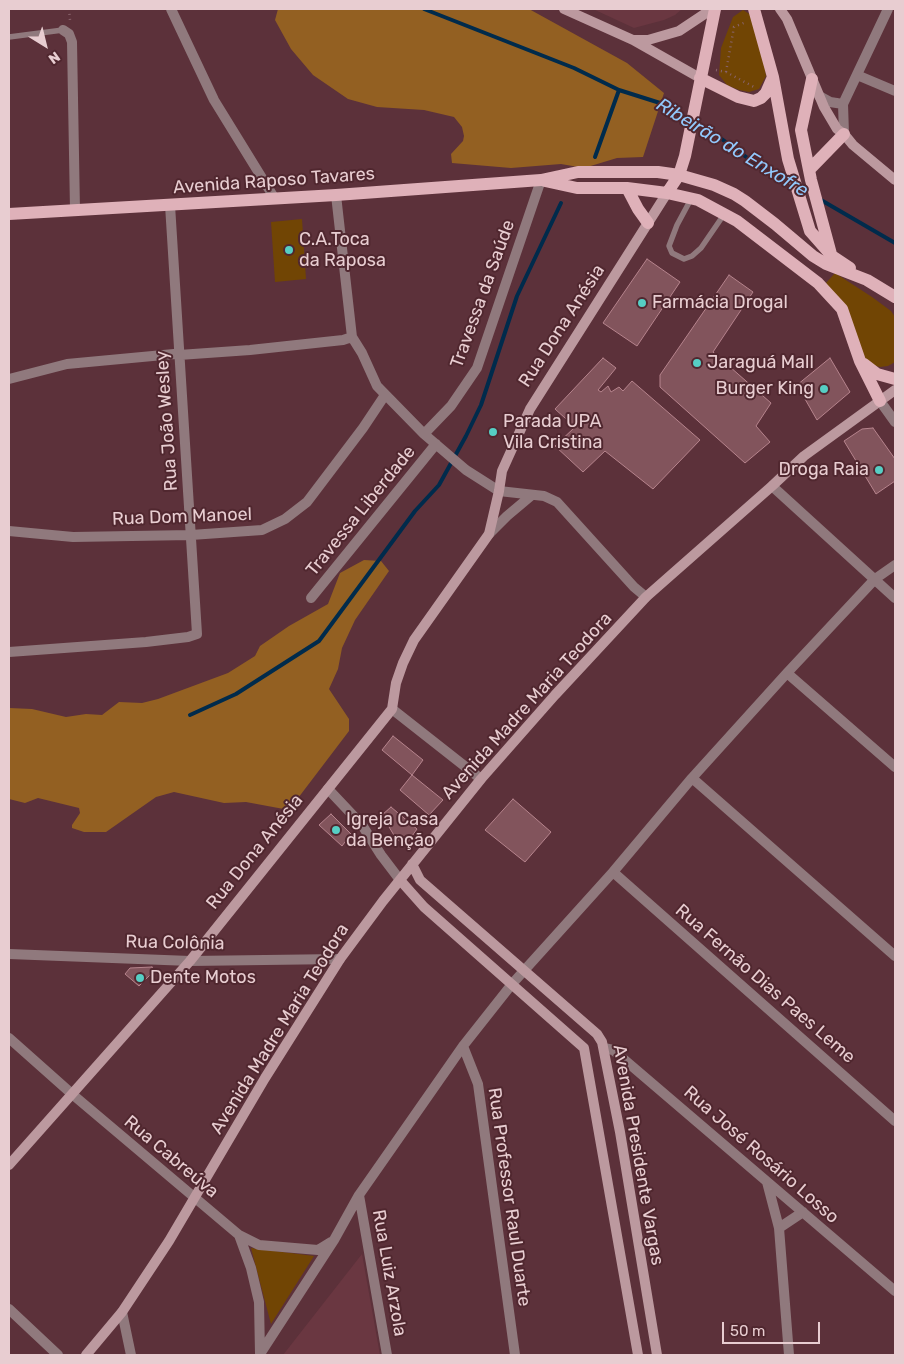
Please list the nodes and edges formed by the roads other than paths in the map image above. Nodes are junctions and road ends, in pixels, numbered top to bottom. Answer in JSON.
{"nodes":[{"id":1,"x":171,"y":9,"type":"edge"},
{"id":2,"x":564,"y":9,"type":"edge"},
{"id":3,"x":713,"y":9,"type":"edge"},
{"id":4,"x":780,"y":9,"type":"edge"},
{"id":5,"x":888,"y":9,"type":"edge"},
{"id":6,"x":755,"y":14,"type":"edge"},
{"id":7,"x":63,"y":30,"type":"joint"},
{"id":8,"x":9,"y":37,"type":"edge"},
{"id":9,"x":633,"y":40,"type":"junction"},
{"id":10,"x":857,"y":75,"type":"junction"},
{"id":11,"x":773,"y":77,"type":"junction"},
{"id":12,"x":700,"y":78,"type":"junction"},
{"id":13,"x":812,"y":79,"type":"junction"},
{"id":14,"x":895,"y":91,"type":"edge"},
{"id":15,"x":819,"y":96,"type":"junction"},
{"id":16,"x":843,"y":104,"type":"junction"},
{"id":17,"x":844,"y":134,"type":"junction"},
{"id":18,"x":679,"y":175,"type":"junction"},
{"id":19,"x":810,"y":175,"type":"junction"},
{"id":20,"x":540,"y":180,"type":"junction"},
{"id":21,"x":895,"y":180,"type":"edge"},
{"id":22,"x":627,"y":188,"type":"junction"},
{"id":23,"x":667,"y":193,"type":"junction"},
{"id":24,"x":336,"y":195,"type":"junction"},
{"id":25,"x":275,"y":199,"type":"junction"},
{"id":26,"x":691,"y":199,"type":"junction"},
{"id":27,"x":170,"y":205,"type":"junction"},
{"id":28,"x":75,"y":210,"type":"junction"},
{"id":29,"x":9,"y":214,"type":"edge"},
{"id":30,"x":725,"y":214,"type":"junction"},
{"id":31,"x":648,"y":223,"type":"junction"},
{"id":32,"x":832,"y":256,"type":"junction"},
{"id":33,"x":867,"y":280,"type":"junction"},
{"id":34,"x":895,"y":297,"type":"edge"},
{"id":35,"x":352,"y":336,"type":"junction"},
{"id":36,"x":179,"y":355,"type":"junction"},
{"id":37,"x":860,"y":361,"type":"junction"},
{"id":38,"x":9,"y":378,"type":"edge"},
{"id":39,"x":895,"y":379,"type":"edge"},
{"id":40,"x":895,"y":390,"type":"edge"},
{"id":41,"x":385,"y":395,"type":"junction"},
{"id":42,"x":880,"y":401,"type":"junction"},
{"id":43,"x":895,"y":422,"type":"edge"},
{"id":44,"x":424,"y":434,"type":"junction"},
{"id":45,"x":440,"y":447,"type":"junction"},
{"id":46,"x":772,"y":486,"type":"junction"},
{"id":47,"x":499,"y":491,"type":"junction"},
{"id":48,"x":532,"y":495,"type":"junction"},
{"id":49,"x":9,"y":531,"type":"edge"},
{"id":50,"x":489,"y":534,"type":"junction"},
{"id":51,"x":191,"y":535,"type":"junction"},
{"id":52,"x":895,"y":565,"type":"edge"},
{"id":53,"x":875,"y":580,"type":"junction"},
{"id":54,"x":311,"y":598,"type":"dead end"},
{"id":55,"x":646,"y":598,"type":"junction"},
{"id":56,"x":895,"y":598,"type":"edge"},
{"id":57,"x":9,"y":652,"type":"edge"},
{"id":58,"x":787,"y":673,"type":"junction"},
{"id":59,"x":392,"y":708,"type":"junction"},
{"id":60,"x":895,"y":767,"type":"edge"},
{"id":61,"x":481,"y":778,"type":"junction"},
{"id":62,"x":692,"y":778,"type":"junction"},
{"id":63,"x":328,"y":789,"type":"junction"},
{"id":64,"x":412,"y":864,"type":"junction"},
{"id":65,"x":613,"y":872,"type":"junction"},
{"id":66,"x":400,"y":880,"type":"junction"},
{"id":67,"x":9,"y":954,"type":"edge"},
{"id":68,"x":895,"y":956,"type":"edge"},
{"id":69,"x":340,"y":959,"type":"junction"},
{"id":70,"x":190,"y":961,"type":"junction"},
{"id":71,"x":524,"y":970,"type":"junction"},
{"id":72,"x":512,"y":984,"type":"junction"},
{"id":73,"x":9,"y":1038,"type":"edge"},
{"id":74,"x":464,"y":1046,"type":"junction"},
{"id":75,"x":604,"y":1048,"type":"junction"},
{"id":76,"x":72,"y":1094,"type":"junction"},
{"id":77,"x":895,"y":1121,"type":"edge"},
{"id":78,"x":9,"y":1165,"type":"edge"},
{"id":79,"x":768,"y":1182,"type":"junction"},
{"id":80,"x":359,"y":1195,"type":"junction"},
{"id":81,"x":195,"y":1199,"type":"junction"},
{"id":82,"x":803,"y":1212,"type":"junction"},
{"id":83,"x":779,"y":1228,"type":"junction"},
{"id":84,"x":239,"y":1235,"type":"junction"},
{"id":85,"x":334,"y":1240,"type":"junction"},
{"id":86,"x":895,"y":1291,"type":"edge"},
{"id":87,"x":9,"y":1309,"type":"edge"},
{"id":88,"x":122,"y":1312,"type":"junction"},
{"id":89,"x":58,"y":1355,"type":"edge"},
{"id":90,"x":86,"y":1355,"type":"edge"},
{"id":91,"x":131,"y":1355,"type":"edge"},
{"id":92,"x":260,"y":1355,"type":"edge"},
{"id":93,"x":387,"y":1355,"type":"edge"},
{"id":94,"x":515,"y":1355,"type":"edge"},
{"id":95,"x":638,"y":1355,"type":"edge"},
{"id":96,"x":657,"y":1355,"type":"edge"},
{"id":97,"x":790,"y":1355,"type":"edge"}],
"edges":[{"from":1,"to":25,"type":"street"},
{"from":2,"to":9,"type":"street"},
{"from":3,"to":9,"type":"street"},
{"from":3,"to":12,"type":"main road","name":"Rua Dona Anésia"},
{"from":4,"to":13,"type":"street"},
{"from":5,"to":10,"type":"street"},
{"from":6,"to":11,"type":"main road"},
{"from":7,"to":8,"type":"lane"},
{"from":7,"to":28,"type":"street"},
{"from":9,"to":12,"type":"street"},
{"from":10,"to":14,"type":"street"},
{"from":10,"to":16,"type":"street"},
{"from":11,"to":12,"type":"main road"},
{"from":11,"to":32,"type":"main road"},
{"from":12,"to":18,"type":"main road","name":"Rua Dona Anésia"},
{"from":13,"to":15,"type":"street"},
{"from":13,"to":19,"type":"main road"},
{"from":15,"to":16,"type":"street"},
{"from":15,"to":17,"type":"street"},
{"from":16,"to":17,"type":"street"},
{"from":17,"to":19,"type":"main road"},
{"from":17,"to":21,"type":"street"},
{"from":18,"to":20,"type":"main road","name":"Avenida Raposo Tavares"},
{"from":18,"to":23,"type":"main road","name":"Rua Dona Anésia"},
{"from":18,"to":33,"type":"main road","name":"Avenida Raposo Tavares"},
{"from":19,"to":32,"type":"main road"},
{"from":20,"to":22,"type":"main road","name":"Avenida Raposo Tavares"},
{"from":20,"to":24,"type":"main road","name":"Avenida Raposo Tavares"},
{"from":20,"to":44,"type":"street","name":"Travessa da Saúde"},
{"from":22,"to":23,"type":"main road","name":"Avenida Raposo Tavares"},
{"from":22,"to":31,"type":"main road"},
{"from":23,"to":26,"type":"main road","name":"Avenida Raposo Tavares"},
{"from":23,"to":31,"type":"street","name":"Rua Dona Anésia"},
{"from":24,"to":25,"type":"main road","name":"Avenida Raposo Tavares"},
{"from":24,"to":35,"type":"street"},
{"from":25,"to":27,"type":"main road","name":"Avenida Raposo Tavares"},
{"from":26,"to":30,"type":"main road","name":"Avenida Raposo Tavares"},
{"from":26,"to":30,"type":"lane"},
{"from":27,"to":28,"type":"main road","name":"Avenida Raposo Tavares"},
{"from":27,"to":36,"type":"street","name":"Rua João Wesley"},
{"from":28,"to":29,"type":"main road","name":"Avenida Raposo Tavares"},
{"from":30,"to":37,"type":"main road","name":"Avenida Raposo Tavares"},
{"from":31,"to":47,"type":"street","name":"Rua Dona Anésia"},
{"from":32,"to":33,"type":"main road"},
{"from":33,"to":34,"type":"main road","name":"Avenida Raposo Tavares"},
{"from":35,"to":36,"type":"street"},
{"from":35,"to":41,"type":"street"},
{"from":36,"to":38,"type":"street"},
{"from":36,"to":51,"type":"street","name":"Rua João Wesley"},
{"from":37,"to":39,"type":"main road"},
{"from":37,"to":42,"type":"main road","name":"Avenida Raposo Tavares"},
{"from":40,"to":42,"type":"street","name":"Avenida Madre Maria Teodora"},
{"from":41,"to":44,"type":"street"},
{"from":41,"to":51,"type":"street","name":"Rua Dom Manoel"},
{"from":42,"to":43,"type":"street"},
{"from":42,"to":46,"type":"street","name":"Avenida Madre Maria Teodora"},
{"from":44,"to":45,"type":"street"},
{"from":45,"to":47,"type":"street"},
{"from":45,"to":54,"type":"street","name":"Travessa Liberdade"},
{"from":46,"to":53,"type":"street"},
{"from":46,"to":55,"type":"street","name":"Avenida Madre Maria Teodora"},
{"from":47,"to":48,"type":"street"},
{"from":47,"to":50,"type":"street","name":"Rua Dona Anésia"},
{"from":48,"to":50,"type":"street","name":"Rua Dona Anésia"},
{"from":48,"to":55,"type":"street"},
{"from":49,"to":51,"type":"street","name":"Rua Dom Manoel"},
{"from":50,"to":59,"type":"street","name":"Rua Dona Anésia"},
{"from":51,"to":57,"type":"street","name":"Rua João Wesley"},
{"from":52,"to":53,"type":"street"},
{"from":53,"to":56,"type":"street"},
{"from":53,"to":58,"type":"street"},
{"from":55,"to":61,"type":"street","name":"Avenida Madre Maria Teodora"},
{"from":58,"to":60,"type":"street"},
{"from":58,"to":62,"type":"street"},
{"from":59,"to":61,"type":"street"},
{"from":59,"to":63,"type":"street","name":"Rua Dona Anésia"},
{"from":61,"to":64,"type":"street","name":"Avenida Madre Maria Teodora"},
{"from":62,"to":65,"type":"street"},
{"from":62,"to":68,"type":"street"},
{"from":63,"to":66,"type":"street"},
{"from":63,"to":70,"type":"street","name":"Rua Dona Anésia"},
{"from":64,"to":66,"type":"street","name":"Avenida Madre Maria Teodora"},
{"from":64,"to":71,"type":"street","name":"Avenida Presidente Vargas"},
{"from":65,"to":71,"type":"street"},
{"from":65,"to":77,"type":"street","name":"Rua Fernão Dias Paes Leme"},
{"from":66,"to":69,"type":"street","name":"Avenida Madre Maria Teodora"},
{"from":66,"to":72,"type":"street","name":"Avenida Presidente Vargas"},
{"from":67,"to":70,"type":"street","name":"Rua Colônia"},
{"from":69,"to":70,"type":"street","name":"Rua Colônia"},
{"from":69,"to":81,"type":"street","name":"Avenida Madre Maria Teodora"},
{"from":70,"to":76,"type":"street","name":"Rua Dona Anésia"},
{"from":71,"to":72,"type":"street"},
{"from":71,"to":75,"type":"street","name":"Avenida Presidente Vargas"},
{"from":72,"to":74,"type":"street"},
{"from":72,"to":95,"type":"street","name":"Avenida Presidente Vargas"},
{"from":73,"to":76,"type":"street","name":"Rua Cabreúva"},
{"from":74,"to":80,"type":"street"},
{"from":74,"to":94,"type":"street","name":"Rua Professor Raul Duarte"},
{"from":75,"to":79,"type":"street","name":"Rua José Rosário Losso"},
{"from":75,"to":96,"type":"street","name":"Avenida Presidente Vargas"},
{"from":76,"to":78,"type":"street","name":"Rua Dona Anésia"},
{"from":76,"to":81,"type":"street","name":"Rua Cabreúva"},
{"from":79,"to":82,"type":"street","name":"Rua José Rosário Losso"},
{"from":79,"to":83,"type":"street"},
{"from":80,"to":85,"type":"street"},
{"from":80,"to":93,"type":"street","name":"Rua Luiz Arzola"},
{"from":81,"to":84,"type":"street","name":"Rua Cabreúva"},
{"from":81,"to":88,"type":"street","name":"Avenida Madre Maria Teodora"},
{"from":82,"to":83,"type":"street"},
{"from":82,"to":86,"type":"street","name":"Rua José Rosário Losso"},
{"from":83,"to":97,"type":"street"},
{"from":84,"to":85,"type":"street","name":"Rua Cabreúva"},
{"from":84,"to":92,"type":"street"},
{"from":85,"to":92,"type":"street"},
{"from":87,"to":89,"type":"street"},
{"from":88,"to":90,"type":"street","name":"Avenida Madre Maria Teodora"},
{"from":88,"to":91,"type":"street"}]}
